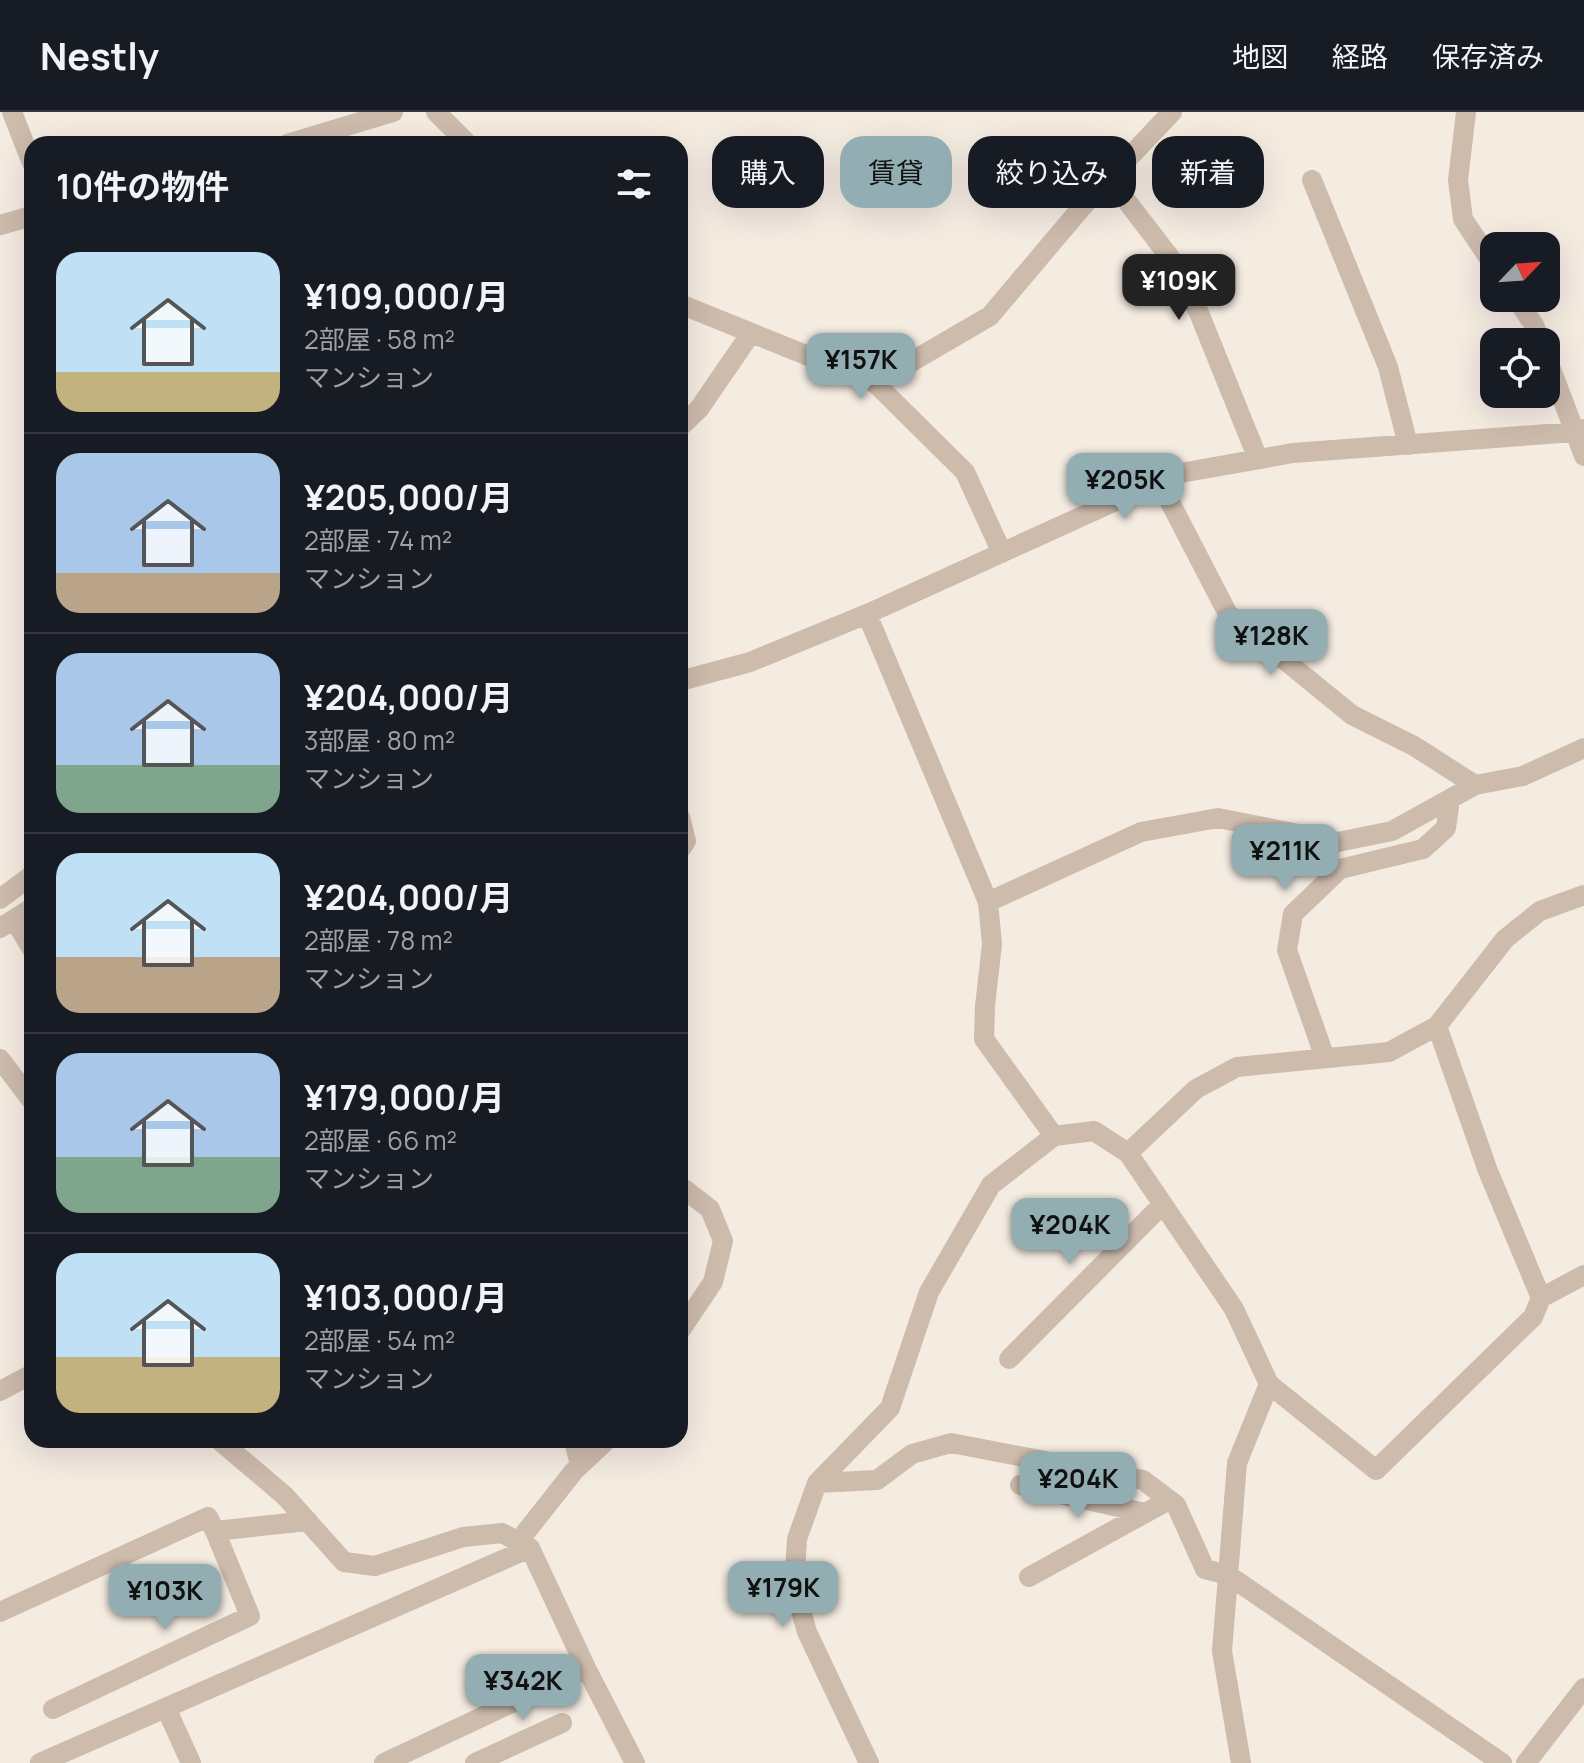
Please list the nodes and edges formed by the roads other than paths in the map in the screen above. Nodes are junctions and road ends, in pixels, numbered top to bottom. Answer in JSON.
{"nodes":[{"id":1,"x":12,"y":112,"type":"edge"},
{"id":2,"x":393,"y":112,"type":"edge"},
{"id":3,"x":436,"y":112,"type":"edge"},
{"id":4,"x":1466,"y":112,"type":"edge"},
{"id":5,"x":1163,"y":115,"type":"edge"},
{"id":6,"x":314,"y":136,"type":"edge"},
{"id":7,"x":455,"y":136,"type":"edge"},
{"id":8,"x":24,"y":143,"type":"edge"},
{"id":9,"x":1136,"y":146,"type":"edge"},
{"id":10,"x":1312,"y":180,"type":"dead end"},
{"id":11,"x":1083,"y":208,"type":"edge"},
{"id":12,"x":1132,"y":208,"type":"edge"},
{"id":13,"x":24,"y":218,"type":"edge"},
{"id":14,"x":0,"y":225,"type":"edge"},
{"id":15,"x":1480,"y":245,"type":"edge"},
{"id":16,"x":688,"y":307,"type":"edge"},
{"id":17,"x":751,"y":333,"type":"junction"},
{"id":18,"x":875,"y":383,"type":"junction"},
{"id":19,"x":1560,"y":388,"type":"edge"},
{"id":20,"x":688,"y":419,"type":"edge"},
{"id":21,"x":1579,"y":431,"type":"edge"},
{"id":22,"x":1408,"y":445,"type":"junction"},
{"id":23,"x":1584,"y":456,"type":"edge"},
{"id":24,"x":1258,"y":459,"type":"junction"},
{"id":25,"x":1159,"y":481,"type":"junction"},
{"id":26,"x":1002,"y":553,"type":"junction"},
{"id":27,"x":867,"y":614,"type":"junction"},
{"id":28,"x":688,"y":679,"type":"edge"},
{"id":29,"x":1584,"y":748,"type":"edge"},
{"id":30,"x":1475,"y":785,"type":"junction"},
{"id":31,"x":1450,"y":799,"type":"junction"},
{"id":32,"x":24,"y":881,"type":"edge"},
{"id":33,"x":1584,"y":895,"type":"edge"},
{"id":34,"x":0,"y":899,"type":"edge"},
{"id":35,"x":988,"y":902,"type":"junction"},
{"id":36,"x":1437,"y":1026,"type":"junction"},
{"id":37,"x":1325,"y":1058,"type":"junction"},
{"id":38,"x":0,"y":1059,"type":"edge"},
{"id":39,"x":24,"y":1090,"type":"edge"},
{"id":40,"x":1054,"y":1136,"type":"junction"},
{"id":41,"x":1128,"y":1153,"type":"junction"},
{"id":42,"x":688,"y":1192,"type":"edge"},
{"id":43,"x":1163,"y":1204,"type":"junction"},
{"id":44,"x":1584,"y":1275,"type":"edge"},
{"id":45,"x":1541,"y":1298,"type":"junction"},
{"id":46,"x":688,"y":1319,"type":"edge"},
{"id":47,"x":1009,"y":1359,"type":"dead end"},
{"id":48,"x":24,"y":1378,"type":"edge"},
{"id":49,"x":1269,"y":1384,"type":"junction"},
{"id":50,"x":0,"y":1391,"type":"edge"},
{"id":51,"x":228,"y":1448,"type":"edge"},
{"id":52,"x":576,"y":1448,"type":"edge"},
{"id":53,"x":598,"y":1448,"type":"edge"},
{"id":54,"x":580,"y":1465,"type":"junction"},
{"id":55,"x":817,"y":1483,"type":"junction"},
{"id":56,"x":1020,"y":1485,"type":"dead end"},
{"id":57,"x":1169,"y":1500,"type":"junction"},
{"id":58,"x":1145,"y":1513,"type":"junction"},
{"id":59,"x":308,"y":1521,"type":"junction"},
{"id":60,"x":215,"y":1531,"type":"junction"},
{"id":61,"x":524,"y":1545,"type":"junction"},
{"id":62,"x":1228,"y":1575,"type":"junction"},
{"id":63,"x":1029,"y":1577,"type":"dead end"},
{"id":64,"x":0,"y":1612,"type":"edge"},
{"id":65,"x":586,"y":1668,"type":"junction"},
{"id":66,"x":1584,"y":1688,"type":"edge"},
{"id":67,"x":166,"y":1708,"type":"junction"},
{"id":68,"x":53,"y":1709,"type":"dead end"},
{"id":69,"x":562,"y":1723,"type":"dead end"},
{"id":70,"x":40,"y":1763,"type":"edge"},
{"id":71,"x":191,"y":1763,"type":"edge"},
{"id":72,"x":384,"y":1763,"type":"edge"},
{"id":73,"x":475,"y":1763,"type":"edge"},
{"id":74,"x":635,"y":1763,"type":"edge"},
{"id":75,"x":869,"y":1763,"type":"edge"},
{"id":76,"x":1241,"y":1763,"type":"edge"},
{"id":77,"x":1502,"y":1763,"type":"edge"},
{"id":78,"x":1526,"y":1763,"type":"edge"}],
"edges":[{"from":1,"to":8,"type":"street"},
{"from":2,"to":6,"type":"street"},
{"from":3,"to":7,"type":"street"},
{"from":4,"to":15,"type":"street"},
{"from":5,"to":9,"type":"street"},
{"from":10,"to":22,"type":"street"},
{"from":11,"to":18,"type":"street"},
{"from":12,"to":24,"type":"street"},
{"from":13,"to":14,"type":"street"},
{"from":16,"to":17,"type":"street"},
{"from":17,"to":18,"type":"street"},
{"from":17,"to":20,"type":"street"},
{"from":18,"to":26,"type":"street"},
{"from":19,"to":21,"type":"street"},
{"from":21,"to":22,"type":"street"},
{"from":21,"to":23,"type":"street"},
{"from":22,"to":24,"type":"street"},
{"from":24,"to":25,"type":"street"},
{"from":25,"to":26,"type":"street"},
{"from":25,"to":30,"type":"street"},
{"from":26,"to":27,"type":"street"},
{"from":27,"to":28,"type":"street"},
{"from":27,"to":35,"type":"street"},
{"from":29,"to":30,"type":"street"},
{"from":30,"to":31,"type":"street"},
{"from":31,"to":35,"type":"street"},
{"from":31,"to":37,"type":"street"},
{"from":32,"to":34,"type":"street"},
{"from":33,"to":36,"type":"street"},
{"from":35,"to":40,"type":"street"},
{"from":36,"to":37,"type":"street"},
{"from":36,"to":45,"type":"street"},
{"from":37,"to":41,"type":"street"},
{"from":38,"to":39,"type":"street"},
{"from":40,"to":41,"type":"street"},
{"from":40,"to":55,"type":"street"},
{"from":41,"to":43,"type":"street"},
{"from":42,"to":46,"type":"street"},
{"from":43,"to":47,"type":"street"},
{"from":43,"to":49,"type":"street"},
{"from":44,"to":45,"type":"street"},
{"from":45,"to":49,"type":"street"},
{"from":48,"to":50,"type":"street"},
{"from":49,"to":62,"type":"street"},
{"from":51,"to":59,"type":"street"},
{"from":52,"to":54,"type":"street"},
{"from":53,"to":54,"type":"street"},
{"from":54,"to":61,"type":"street"},
{"from":55,"to":57,"type":"street"},
{"from":55,"to":75,"type":"street"},
{"from":56,"to":58,"type":"street"},
{"from":57,"to":58,"type":"street"},
{"from":57,"to":62,"type":"street"},
{"from":58,"to":63,"type":"street"},
{"from":59,"to":60,"type":"street"},
{"from":59,"to":61,"type":"street"},
{"from":60,"to":64,"type":"street"},
{"from":60,"to":68,"type":"street"},
{"from":61,"to":65,"type":"street"},
{"from":61,"to":67,"type":"street"},
{"from":62,"to":76,"type":"street"},
{"from":62,"to":77,"type":"street"},
{"from":65,"to":72,"type":"street"},
{"from":65,"to":74,"type":"street"},
{"from":66,"to":78,"type":"street"},
{"from":67,"to":70,"type":"street"},
{"from":67,"to":71,"type":"street"},
{"from":69,"to":73,"type":"street"}]}
